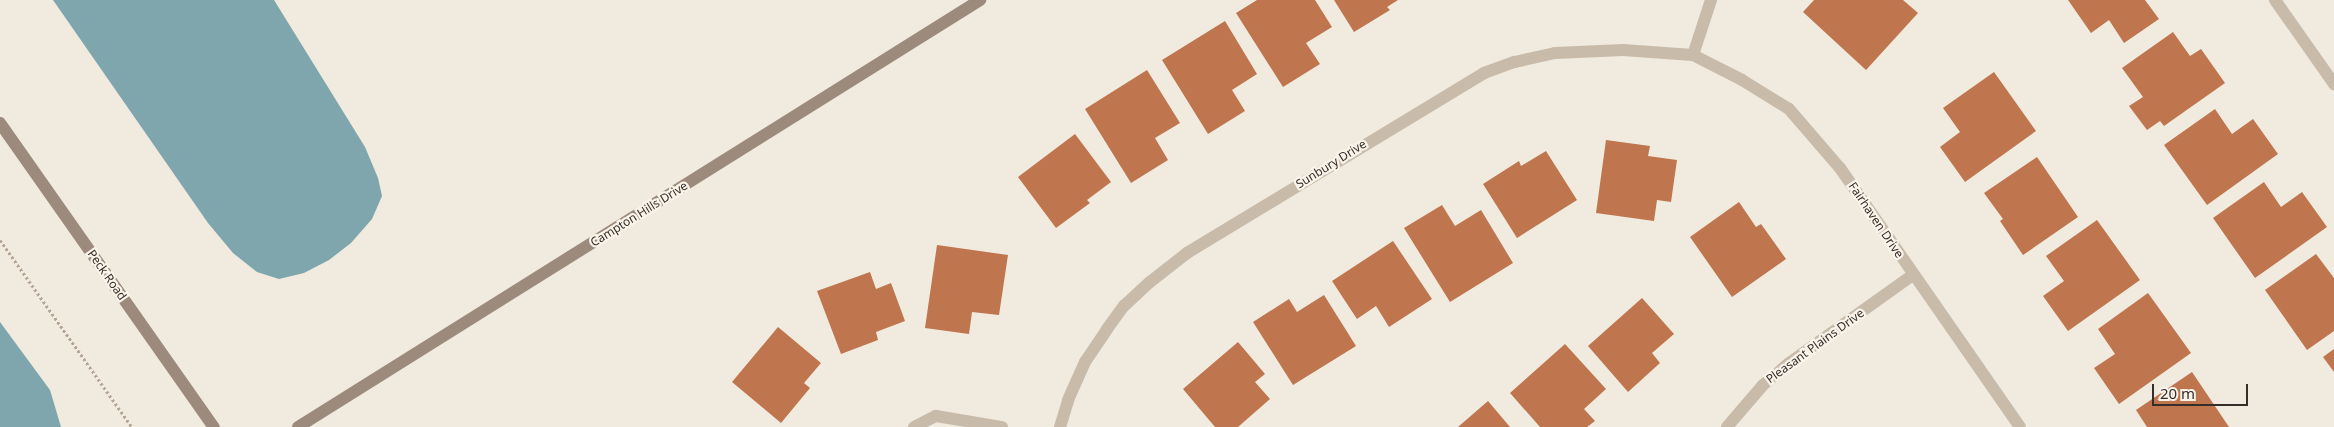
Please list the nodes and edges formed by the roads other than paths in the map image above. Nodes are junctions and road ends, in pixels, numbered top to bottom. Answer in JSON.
{"nodes":[{"id":1,"x":980,"y":0,"type":"edge"},
{"id":2,"x":1711,"y":0,"type":"edge"},
{"id":3,"x":2275,"y":0,"type":"edge"},
{"id":4,"x":1693,"y":55,"type":"junction"},
{"id":5,"x":2334,"y":84,"type":"edge"},
{"id":6,"x":0,"y":123,"type":"edge"},
{"id":7,"x":1913,"y":275,"type":"junction"},
{"id":8,"x":214,"y":427,"type":"edge"},
{"id":9,"x":298,"y":427,"type":"edge"},
{"id":10,"x":914,"y":427,"type":"edge"},
{"id":11,"x":1002,"y":427,"type":"edge"},
{"id":12,"x":1060,"y":427,"type":"edge"},
{"id":13,"x":1726,"y":427,"type":"edge"},
{"id":14,"x":2020,"y":427,"type":"edge"}],
"edges":[{"from":1,"to":9,"type":"street","name":"Campton Hills Drive"},
{"from":2,"to":4,"type":"street"},
{"from":3,"to":5,"type":"street"},
{"from":4,"to":7,"type":"street","name":"Fairhaven Drive"},
{"from":4,"to":12,"type":"street","name":"Sunbury Drive"},
{"from":6,"to":8,"type":"street","name":"Peck Road"},
{"from":7,"to":13,"type":"street","name":"Pleasant Plains Drive"},
{"from":7,"to":14,"type":"street","name":"Fairhaven Drive"},
{"from":10,"to":11,"type":"street"}]}
